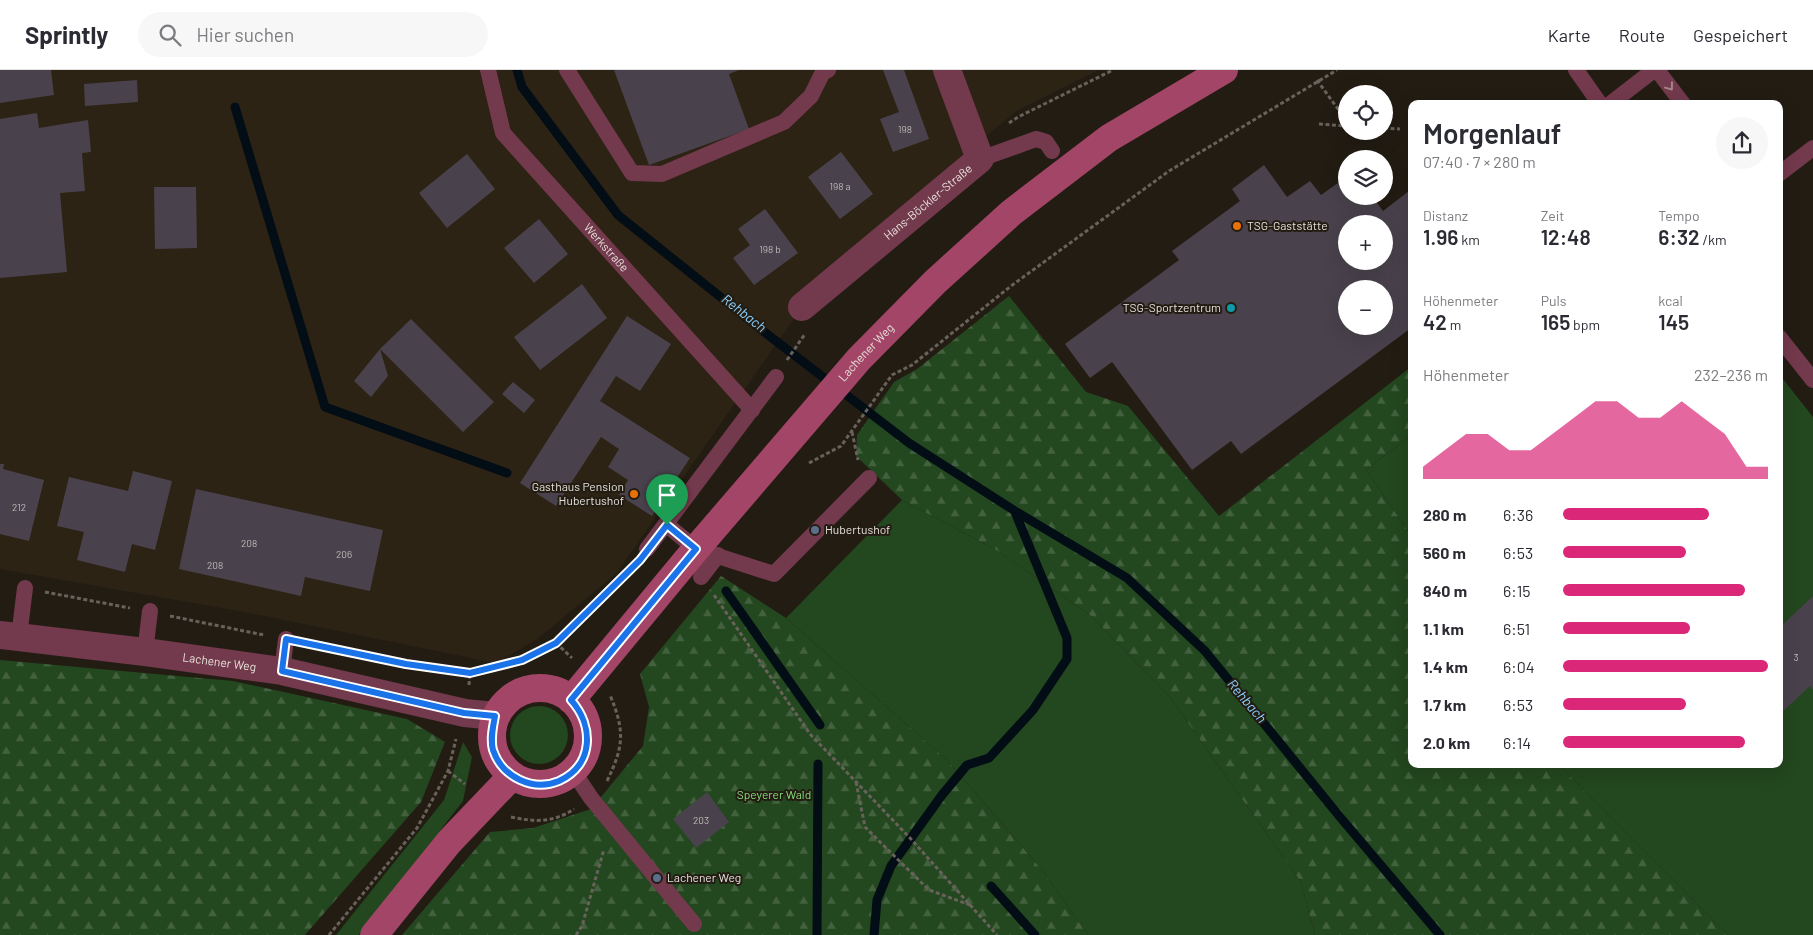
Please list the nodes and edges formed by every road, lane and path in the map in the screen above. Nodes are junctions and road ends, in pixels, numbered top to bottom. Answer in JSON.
{"nodes":[{"id":1,"x":488,"y":70,"type":"edge"},
{"id":2,"x":567,"y":70,"type":"edge"},
{"id":3,"x":828,"y":70,"type":"edge"},
{"id":4,"x":947,"y":70,"type":"edge"},
{"id":5,"x":1113,"y":70,"type":"edge"},
{"id":6,"x":1224,"y":70,"type":"edge"},
{"id":7,"x":1337,"y":70,"type":"edge"},
{"id":8,"x":1576,"y":70,"type":"edge"},
{"id":9,"x":1655,"y":70,"type":"edge"},
{"id":10,"x":1317,"y":80,"type":"junction"},
{"id":11,"x":1597,"y":100,"type":"edge"},
{"id":12,"x":1615,"y":100,"type":"edge"},
{"id":13,"x":1680,"y":100,"type":"edge"},
{"id":14,"x":1338,"y":109,"type":"edge"},
{"id":15,"x":1319,"y":124,"type":"dead end"},
{"id":16,"x":1338,"y":125,"type":"edge"},
{"id":17,"x":1006,"y":126,"type":"dead end"},
{"id":18,"x":1393,"y":129,"type":"edge"},
{"id":19,"x":1400,"y":129,"type":"dead end"},
{"id":20,"x":1813,"y":148,"type":"edge"},
{"id":21,"x":1052,"y":151,"type":"dead end"},
{"id":22,"x":980,"y":159,"type":"junction"},
{"id":23,"x":1783,"y":171,"type":"edge"},
{"id":24,"x":806,"y":318,"type":"joint"},
{"id":25,"x":1783,"y":342,"type":"edge"},
{"id":26,"x":776,"y":377,"type":"joint"},
{"id":27,"x":1813,"y":380,"type":"edge"},
{"id":28,"x":752,"y":410,"type":"junction"},
{"id":29,"x":868,"y":478,"type":"joint"},
{"id":30,"x":667,"y":525,"type":"junction"},
{"id":31,"x":647,"y":550,"type":"joint"},
{"id":32,"x":707,"y":552,"type":"junction"},
{"id":33,"x":701,"y":577,"type":"joint"},
{"id":34,"x":25,"y":588,"type":"joint"},
{"id":35,"x":150,"y":612,"type":"junction"},
{"id":36,"x":9,"y":636,"type":"edge"},
{"id":37,"x":286,"y":639,"type":"junction"},
{"id":38,"x":145,"y":652,"type":"junction"},
{"id":39,"x":282,"y":671,"type":"junction"},
{"id":40,"x":610,"y":695,"type":"dead end"},
{"id":41,"x":571,"y":700,"type":"junction"},
{"id":42,"x":495,"y":716,"type":"junction"},
{"id":43,"x":448,"y":771,"type":"dead end"},
{"id":44,"x":573,"y":772,"type":"junction"},
{"id":45,"x":512,"y":776,"type":"junction"},
{"id":46,"x":856,"y":782,"type":"junction"},
{"id":47,"x":591,"y":798,"type":"junction"},
{"id":48,"x":614,"y":823,"type":"junction"},
{"id":49,"x":971,"y":906,"type":"junction"},
{"id":50,"x":694,"y":924,"type":"dead end"},
{"id":51,"x":329,"y":935,"type":"edge"},
{"id":52,"x":374,"y":935,"type":"edge"},
{"id":53,"x":576,"y":935,"type":"edge"},
{"id":54,"x":997,"y":935,"type":"edge"}],
"edges":[{"from":1,"to":28,"type":"lane","name":"Werkstraße"},
{"from":2,"to":3,"type":"lane"},
{"from":4,"to":22,"type":"street","name":"Hans-Böckler-Straße"},
{"from":5,"to":17,"type":"path"},
{"from":6,"to":32,"type":"main road","name":"Lachener Weg"},
{"from":7,"to":10,"type":"path"},
{"from":8,"to":11,"type":"lane"},
{"from":9,"to":12,"type":"lane"},
{"from":9,"to":13,"type":"lane","one_way":true},
{"from":10,"to":14,"type":"path"},
{"from":10,"to":29,"type":"path"},
{"from":15,"to":16,"type":"path"},
{"from":18,"to":19,"type":"path"},
{"from":20,"to":23,"type":"lane"},
{"from":21,"to":22,"type":"lane"},
{"from":22,"to":24,"type":"street","name":"Hans-Böckler-Straße"},
{"from":24,"to":26,"type":"path"},
{"from":25,"to":27,"type":"lane"},
{"from":26,"to":28,"type":"lane"},
{"from":28,"to":30,"type":"lane"},
{"from":29,"to":32,"type":"lane"},
{"from":30,"to":31,"type":"lane"},
{"from":30,"to":32,"type":"lane"},
{"from":31,"to":37,"type":"path"},
{"from":32,"to":33,"type":"lane"},
{"from":32,"to":41,"type":"main road","name":"Lachener Weg"},
{"from":33,"to":46,"type":"path"},
{"from":34,"to":35,"type":"path"},
{"from":34,"to":36,"type":"lane"},
{"from":35,"to":37,"type":"path"},
{"from":35,"to":38,"type":"lane"},
{"from":36,"to":38,"type":"street","name":"Lachener Weg"},
{"from":37,"to":39,"type":"lane"},
{"from":38,"to":39,"type":"street","name":"Lachener Weg"},
{"from":39,"to":42,"type":"street","name":"Lachener Weg"},
{"from":40,"to":47,"type":"path"},
{"from":41,"to":42,"type":"main road"},
{"from":41,"to":44,"type":"main road"},
{"from":42,"to":45,"type":"main road"},
{"from":43,"to":51,"type":"path"},
{"from":44,"to":45,"type":"main road"},
{"from":44,"to":47,"type":"lane"},
{"from":45,"to":52,"type":"main road"},
{"from":46,"to":49,"type":"path"},
{"from":46,"to":49,"type":"path"},
{"from":47,"to":48,"type":"lane"},
{"from":48,"to":50,"type":"lane"},
{"from":48,"to":53,"type":"path"},
{"from":49,"to":54,"type":"path"}]}
